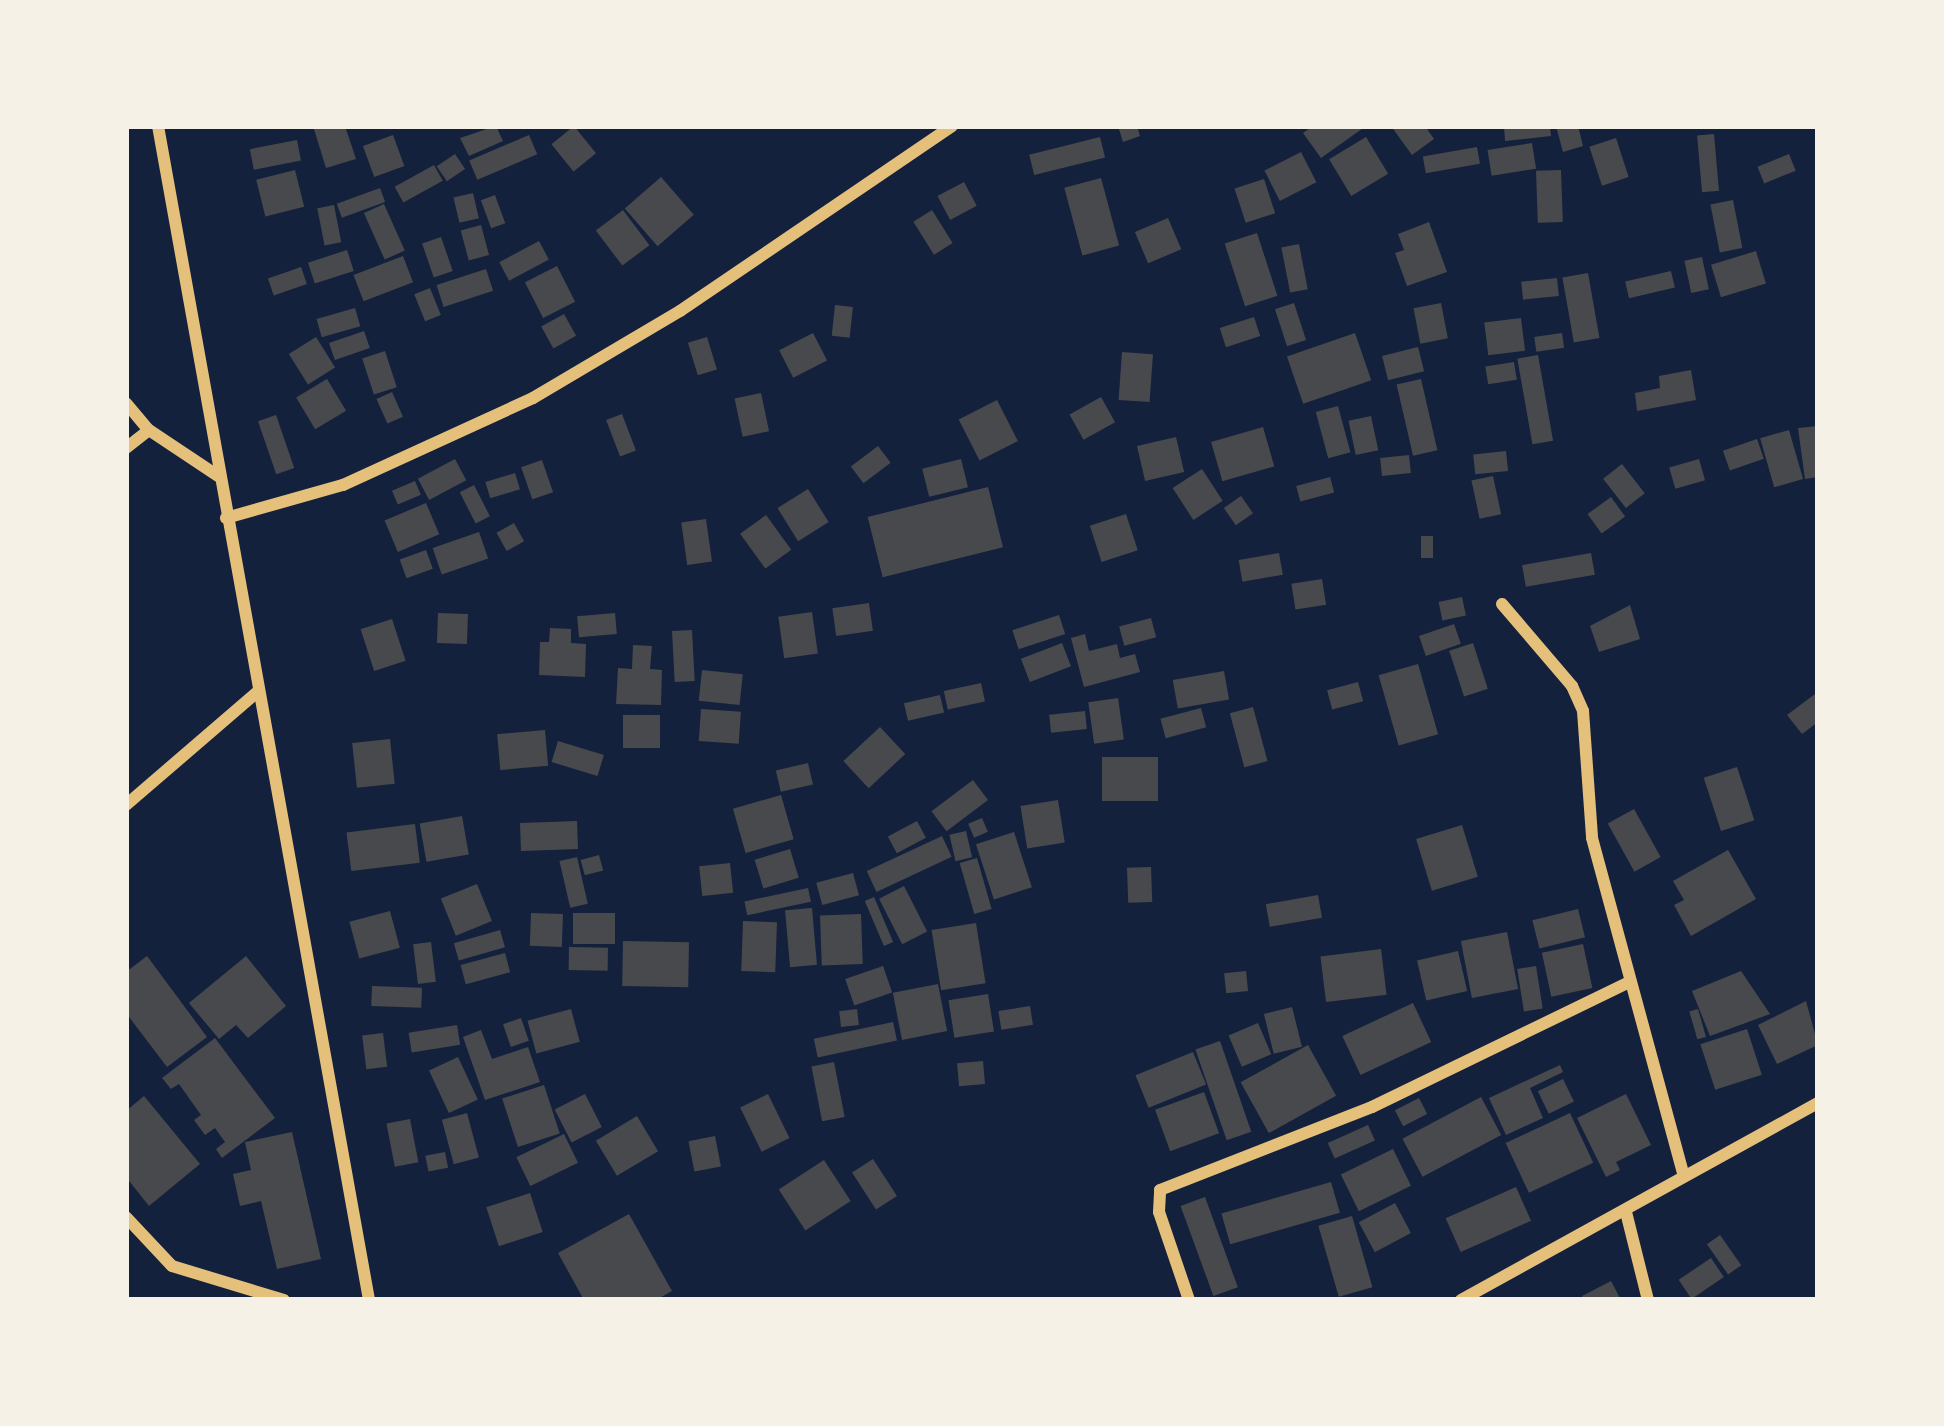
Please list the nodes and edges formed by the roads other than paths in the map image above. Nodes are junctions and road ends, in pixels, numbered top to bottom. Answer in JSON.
{"nodes":[{"id":1,"x":158,"y":126,"type":"edge"},
{"id":2,"x":952,"y":126,"type":"edge"},
{"id":3,"x":126,"y":403,"type":"edge"},
{"id":4,"x":148,"y":430,"type":"junction"},
{"id":5,"x":126,"y":448,"type":"edge"},
{"id":6,"x":219,"y":477,"type":"junction"},
{"id":7,"x":226,"y":518,"type":"junction"},
{"id":8,"x":1502,"y":604,"type":"dead end"},
{"id":9,"x":256,"y":693,"type":"junction"},
{"id":10,"x":126,"y":806,"type":"edge"},
{"id":11,"x":1630,"y":982,"type":"junction"},
{"id":12,"x":1818,"y":1103,"type":"edge"},
{"id":13,"x":1683,"y":1174,"type":"junction"},
{"id":14,"x":1626,"y":1212,"type":"junction"},
{"id":15,"x":126,"y":1217,"type":"edge"},
{"id":16,"x":284,"y":1300,"type":"edge"},
{"id":17,"x":369,"y":1300,"type":"edge"},
{"id":18,"x":1189,"y":1300,"type":"edge"},
{"id":19,"x":1461,"y":1300,"type":"edge"},
{"id":20,"x":1648,"y":1300,"type":"edge"}],
"edges":[{"from":1,"to":6,"type":"street"},
{"from":2,"to":7,"type":"street"},
{"from":3,"to":4,"type":"street"},
{"from":4,"to":5,"type":"street"},
{"from":4,"to":6,"type":"street"},
{"from":6,"to":7,"type":"street"},
{"from":7,"to":9,"type":"street"},
{"from":8,"to":11,"type":"street"},
{"from":9,"to":10,"type":"street"},
{"from":9,"to":17,"type":"street"},
{"from":11,"to":13,"type":"street"},
{"from":11,"to":18,"type":"street"},
{"from":12,"to":13,"type":"street"},
{"from":13,"to":14,"type":"street"},
{"from":14,"to":19,"type":"street"},
{"from":14,"to":20,"type":"street"},
{"from":15,"to":16,"type":"street"}]}
